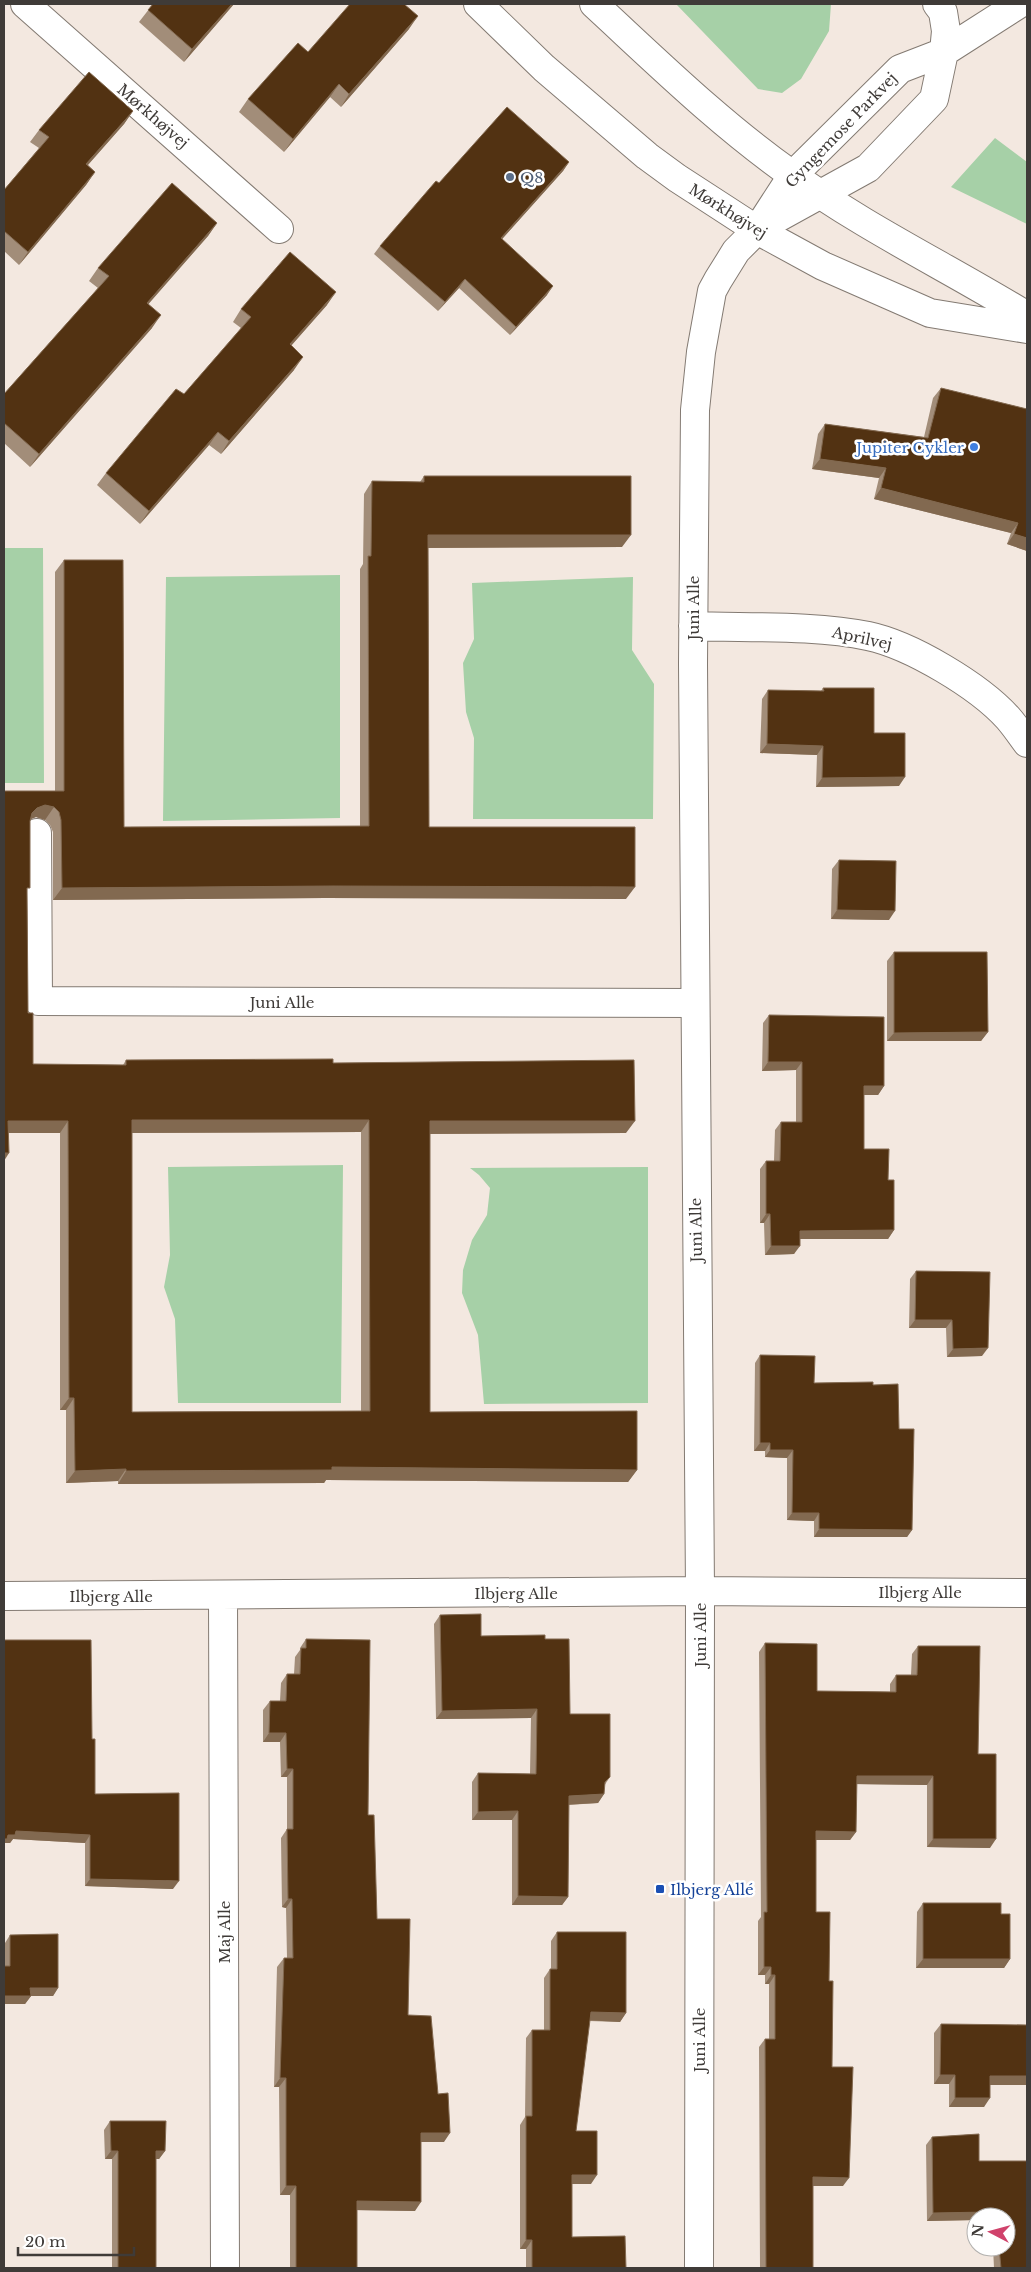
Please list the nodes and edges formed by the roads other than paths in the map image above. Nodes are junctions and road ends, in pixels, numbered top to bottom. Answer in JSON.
{"nodes":[{"id":1,"x":25,"y":4,"type":"edge"},
{"id":2,"x":478,"y":4,"type":"edge"},
{"id":3,"x":594,"y":4,"type":"edge"},
{"id":4,"x":937,"y":4,"type":"edge"},
{"id":5,"x":1019,"y":4,"type":"edge"},
{"id":6,"x":944,"y":52,"type":"junction"},
{"id":7,"x":792,"y":176,"type":"junction"},
{"id":8,"x":821,"y":194,"type":"junction"},
{"id":9,"x":280,"y":228,"type":"dead end"},
{"id":10,"x":757,"y":230,"type":"junction"},
{"id":11,"x":1027,"y":316,"type":"edge"},
{"id":12,"x":1027,"y":329,"type":"edge"},
{"id":13,"x":693,"y":626,"type":"junction"},
{"id":14,"x":1027,"y":743,"type":"edge"},
{"id":15,"x":37,"y":833,"type":"edge"},
{"id":16,"x":694,"y":1003,"type":"junction"},
{"id":17,"x":700,"y":1591,"type":"junction"},
{"id":18,"x":1027,"y":1593,"type":"edge"},
{"id":19,"x":223,"y":1595,"type":"junction"},
{"id":20,"x":4,"y":1596,"type":"edge"},
{"id":21,"x":225,"y":2268,"type":"edge"},
{"id":22,"x":699,"y":2268,"type":"edge"}],
"edges":[{"from":1,"to":9,"type":"street","name":"Mørkhøjvej"},
{"from":2,"to":10,"type":"street","name":"Mørkhøjvej"},
{"from":3,"to":7,"type":"street"},
{"from":4,"to":6,"type":"street","name":"Gyngemose Parkvej"},
{"from":5,"to":6,"type":"street","name":"Gyngemose Parkvej"},
{"from":6,"to":7,"type":"street","name":"Gyngemose Parkvej"},
{"from":6,"to":8,"type":"street","name":"Gyngemose Parkvej"},
{"from":7,"to":8,"type":"street"},
{"from":7,"to":10,"type":"street","name":"Gyngemose Parkvej"},
{"from":8,"to":10,"type":"street","name":"Gyngemose Parkvej"},
{"from":8,"to":11,"type":"street"},
{"from":10,"to":12,"type":"street","name":"Mørkhøjvej"},
{"from":10,"to":13,"type":"street","name":"Juni Alle"},
{"from":13,"to":14,"type":"street","name":"Aprilvej"},
{"from":13,"to":16,"type":"street","name":"Juni Alle"},
{"from":15,"to":16,"type":"street","name":"Juni Alle"},
{"from":16,"to":17,"type":"street","name":"Juni Alle"},
{"from":17,"to":18,"type":"street","name":"Ilbjerg Alle"},
{"from":17,"to":19,"type":"street","name":"Ilbjerg Alle"},
{"from":17,"to":22,"type":"street","name":"Juni Alle"},
{"from":19,"to":20,"type":"street","name":"Ilbjerg Alle"},
{"from":19,"to":21,"type":"street","name":"Maj Alle"}]}
